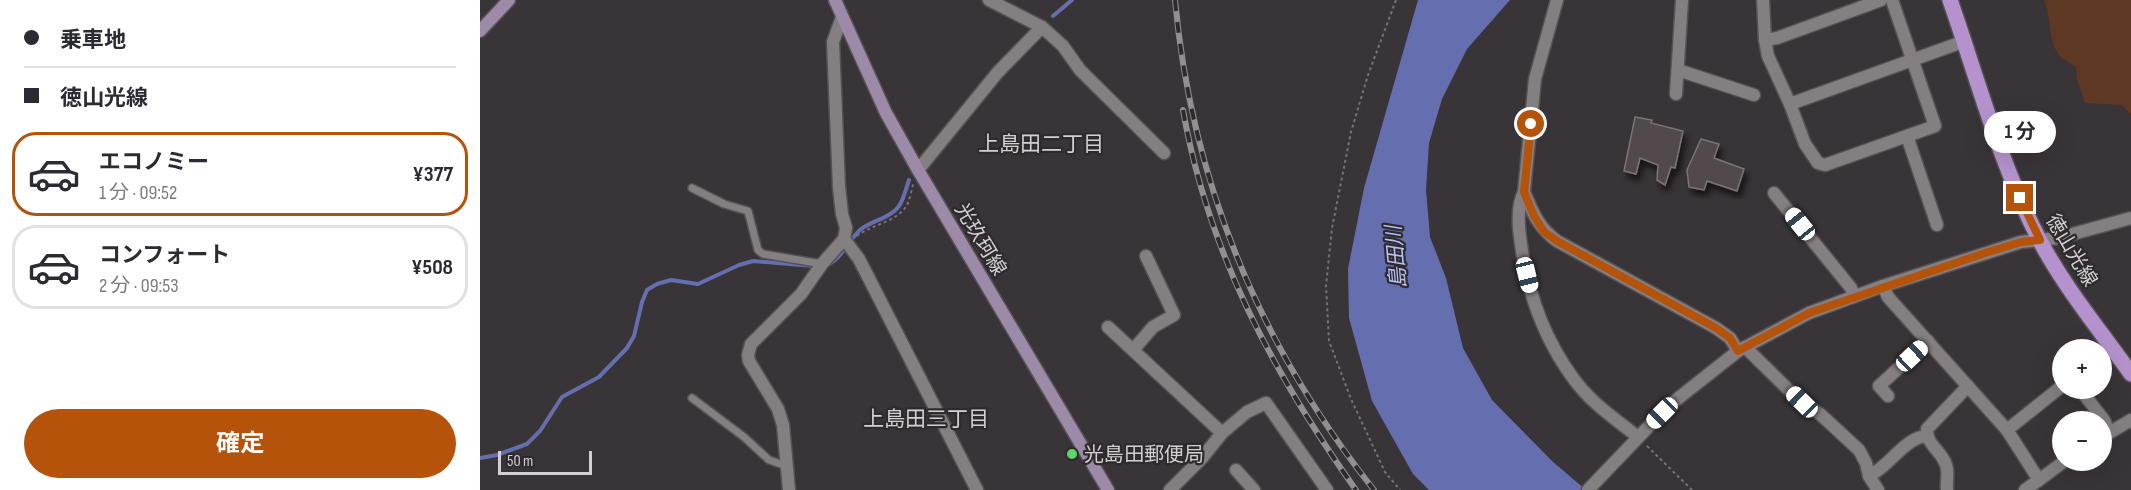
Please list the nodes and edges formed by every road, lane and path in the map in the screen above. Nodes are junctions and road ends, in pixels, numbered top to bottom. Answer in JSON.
{"nodes":[{"id":1,"x":509,"y":0,"type":"edge"},
{"id":2,"x":835,"y":0,"type":"edge"},
{"id":3,"x":989,"y":0,"type":"edge"},
{"id":4,"x":1396,"y":0,"type":"edge"},
{"id":5,"x":1557,"y":0,"type":"edge"},
{"id":6,"x":1682,"y":0,"type":"edge"},
{"id":7,"x":1763,"y":0,"type":"edge"},
{"id":8,"x":1881,"y":0,"type":"edge"},
{"id":9,"x":1893,"y":0,"type":"edge"},
{"id":10,"x":1950,"y":0,"type":"edge"},
{"id":11,"x":842,"y":17,"type":"junction"},
{"id":12,"x":1042,"y":27,"type":"junction"},
{"id":13,"x":480,"y":31,"type":"edge"},
{"id":14,"x":1765,"y":40,"type":"junction"},
{"id":15,"x":1965,"y":41,"type":"junction"},
{"id":16,"x":1914,"y":60,"type":"junction"},
{"id":17,"x":1678,"y":70,"type":"junction"},
{"id":18,"x":1676,"y":94,"type":"dead end"},
{"id":19,"x":1754,"y":95,"type":"dead end"},
{"id":20,"x":1790,"y":104,"type":"junction"},
{"id":21,"x":1907,"y":136,"type":"junction"},
{"id":22,"x":1164,"y":153,"type":"dead end"},
{"id":23,"x":918,"y":170,"type":"junction"},
{"id":24,"x":692,"y":188,"type":"dead end"},
{"id":25,"x":1524,"y":192,"type":"junction"},
{"id":26,"x":1774,"y":193,"type":"dead end"},
{"id":27,"x":2131,"y":218,"type":"edge"},
{"id":28,"x":1937,"y":225,"type":"dead end"},
{"id":29,"x":2040,"y":240,"type":"junction"},
{"id":30,"x":848,"y":243,"type":"junction"},
{"id":31,"x":1146,"y":256,"type":"dead end"},
{"id":32,"x":822,"y":264,"type":"junction"},
{"id":33,"x":1883,"y":286,"type":"junction"},
{"id":34,"x":1854,"y":296,"type":"junction"},
{"id":35,"x":1108,"y":327,"type":"dead end"},
{"id":36,"x":1928,"y":341,"type":"junction"},
{"id":37,"x":1742,"y":349,"type":"junction"},
{"id":38,"x":1133,"y":350,"type":"junction"},
{"id":39,"x":2131,"y":374,"type":"edge"},
{"id":40,"x":1968,"y":386,"type":"junction"},
{"id":41,"x":2052,"y":394,"type":"edge"},
{"id":42,"x":1888,"y":396,"type":"dead end"},
{"id":43,"x":692,"y":398,"type":"dead end"},
{"id":44,"x":2088,"y":399,"type":"edge"},
{"id":45,"x":2097,"y":411,"type":"edge"},
{"id":46,"x":2131,"y":420,"type":"edge"},
{"id":47,"x":2007,"y":430,"type":"junction"},
{"id":48,"x":2112,"y":431,"type":"edge"},
{"id":49,"x":1222,"y":433,"type":"junction"},
{"id":50,"x":1927,"y":436,"type":"junction"},
{"id":51,"x":1633,"y":442,"type":"junction"},
{"id":52,"x":787,"y":466,"type":"junction"},
{"id":53,"x":1236,"y":470,"type":"dead end"},
{"id":54,"x":2052,"y":470,"type":"edge"},
{"id":55,"x":1869,"y":476,"type":"junction"},
{"id":56,"x":2039,"y":480,"type":"junction"},
{"id":57,"x":789,"y":490,"type":"edge"},
{"id":58,"x":977,"y":490,"type":"edge"},
{"id":59,"x":1108,"y":490,"type":"edge"},
{"id":60,"x":1170,"y":490,"type":"edge"},
{"id":61,"x":1254,"y":490,"type":"edge"},
{"id":62,"x":1327,"y":490,"type":"edge"},
{"id":63,"x":1400,"y":490,"type":"edge"},
{"id":64,"x":1588,"y":490,"type":"edge"},
{"id":65,"x":1692,"y":490,"type":"edge"},
{"id":66,"x":1878,"y":490,"type":"edge"},
{"id":67,"x":1947,"y":490,"type":"edge"},
{"id":68,"x":2025,"y":490,"type":"edge"}],
"edges":[{"from":1,"to":13,"type":"main road"},
{"from":2,"to":11,"type":"main road","name":"光玖珂線"},
{"from":3,"to":12,"type":"street"},
{"from":4,"to":63,"type":"path"},
{"from":5,"to":25,"type":"street"},
{"from":6,"to":17,"type":"street"},
{"from":7,"to":14,"type":"street"},
{"from":8,"to":14,"type":"street"},
{"from":9,"to":16,"type":"street"},
{"from":10,"to":15,"type":"main road","name":"徳山光線"},
{"from":11,"to":23,"type":"main road","name":"光玖珂線"},
{"from":11,"to":30,"type":"street"},
{"from":12,"to":22,"type":"street"},
{"from":12,"to":23,"type":"street"},
{"from":14,"to":20,"type":"street"},
{"from":15,"to":16,"type":"street"},
{"from":15,"to":29,"type":"main road","name":"徳山光線"},
{"from":16,"to":20,"type":"street"},
{"from":16,"to":21,"type":"street"},
{"from":17,"to":18,"type":"street"},
{"from":17,"to":19,"type":"street"},
{"from":20,"to":21,"type":"street"},
{"from":21,"to":28,"type":"street"},
{"from":23,"to":30,"type":"path"},
{"from":23,"to":59,"type":"main road","name":"光玖珂線"},
{"from":24,"to":32,"type":"lane"},
{"from":25,"to":37,"type":"street"},
{"from":25,"to":51,"type":"street"},
{"from":26,"to":34,"type":"street"},
{"from":27,"to":29,"type":"street"},
{"from":29,"to":33,"type":"street"},
{"from":29,"to":39,"type":"main road","name":"徳山光線"},
{"from":30,"to":32,"type":"street"},
{"from":30,"to":58,"type":"street"},
{"from":31,"to":38,"type":"street"},
{"from":32,"to":52,"type":"street"},
{"from":33,"to":34,"type":"street"},
{"from":33,"to":36,"type":"street"},
{"from":34,"to":37,"type":"street"},
{"from":35,"to":38,"type":"street"},
{"from":36,"to":40,"type":"street"},
{"from":36,"to":42,"type":"street"},
{"from":37,"to":51,"type":"street"},
{"from":37,"to":55,"type":"street"},
{"from":38,"to":49,"type":"street"},
{"from":40,"to":47,"type":"street"},
{"from":40,"to":50,"type":"street"},
{"from":41,"to":47,"type":"street"},
{"from":43,"to":52,"type":"lane"},
{"from":44,"to":45,"type":"street"},
{"from":46,"to":48,"type":"street"},
{"from":47,"to":56,"type":"street"},
{"from":49,"to":60,"type":"street"},
{"from":49,"to":62,"type":"street"},
{"from":50,"to":55,"type":"street"},
{"from":50,"to":67,"type":"street"},
{"from":51,"to":64,"type":"street"},
{"from":51,"to":65,"type":"path"},
{"from":52,"to":57,"type":"street"},
{"from":53,"to":61,"type":"street"},
{"from":54,"to":56,"type":"street"},
{"from":55,"to":66,"type":"street"},
{"from":56,"to":68,"type":"street"}]}
